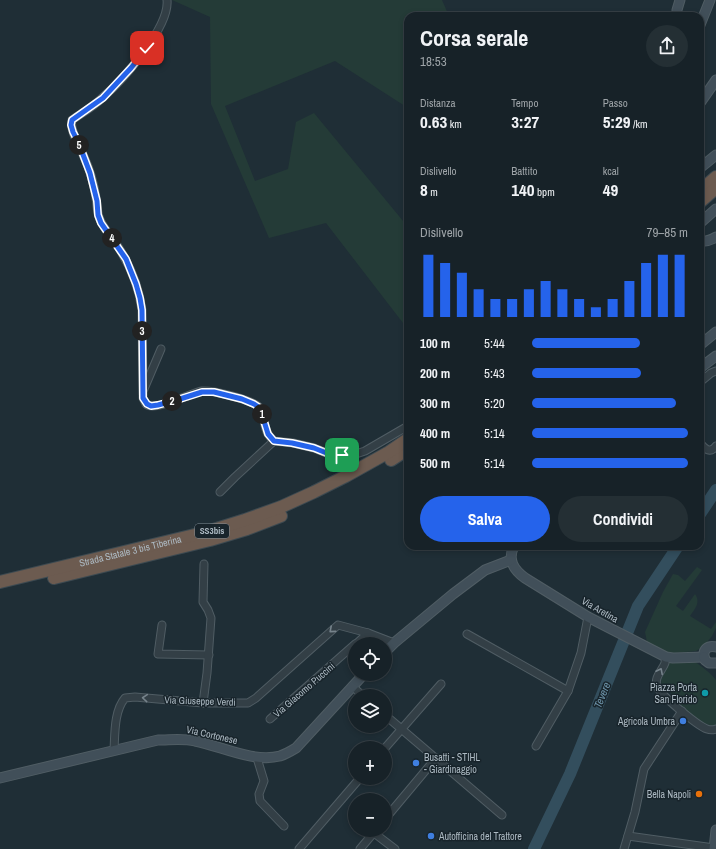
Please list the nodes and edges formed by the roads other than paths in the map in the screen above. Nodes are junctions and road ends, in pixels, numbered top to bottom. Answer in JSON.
{"nodes":[{"id":1,"x":167,"y":0,"type":"edge"},
{"id":2,"x":680,"y":0,"type":"edge"},
{"id":3,"x":710,"y":0,"type":"edge"},
{"id":4,"x":677,"y":12,"type":"edge"},
{"id":5,"x":704,"y":15,"type":"edge"},
{"id":6,"x":716,"y":80,"type":"edge"},
{"id":7,"x":704,"y":97,"type":"edge"},
{"id":8,"x":716,"y":155,"type":"edge"},
{"id":9,"x":704,"y":165,"type":"edge"},
{"id":10,"x":716,"y":177,"type":"edge"},
{"id":11,"x":704,"y":188,"type":"edge"},
{"id":12,"x":716,"y":188,"type":"edge"},
{"id":13,"x":704,"y":198,"type":"edge"},
{"id":14,"x":716,"y":209,"type":"edge"},
{"id":15,"x":704,"y":220,"type":"edge"},
{"id":16,"x":716,"y":237,"type":"edge"},
{"id":17,"x":704,"y":241,"type":"edge"},
{"id":18,"x":716,"y":332,"type":"edge"},
{"id":19,"x":704,"y":342,"type":"edge"},
{"id":20,"x":161,"y":349,"type":"dead end"},
{"id":21,"x":716,"y":356,"type":"edge"},
{"id":22,"x":704,"y":365,"type":"edge"},
{"id":23,"x":716,"y":371,"type":"edge"},
{"id":24,"x":704,"y":379,"type":"edge"},
{"id":25,"x":143,"y":391,"type":"junction"},
{"id":26,"x":404,"y":428,"type":"edge"},
{"id":27,"x":274,"y":441,"type":"junction"},
{"id":28,"x":404,"y":442,"type":"edge"},
{"id":29,"x":716,"y":446,"type":"edge"},
{"id":30,"x":704,"y":447,"type":"edge"},
{"id":31,"x":404,"y":452,"type":"edge"},
{"id":32,"x":220,"y":492,"type":"dead end"},
{"id":33,"x":512,"y":550,"type":"edge"},
{"id":34,"x":511,"y":560,"type":"junction"},
{"id":35,"x":204,"y":564,"type":"dead end"},
{"id":36,"x":0,"y":582,"type":"edge"},
{"id":37,"x":0,"y":591,"type":"edge"},
{"id":38,"x":588,"y":617,"type":"junction"},
{"id":39,"x":162,"y":625,"type":"dead end"},
{"id":40,"x":368,"y":633,"type":"junction"},
{"id":41,"x":468,"y":634,"type":"dead end"},
{"id":42,"x":363,"y":637,"type":"edge"},
{"id":43,"x":394,"y":643,"type":"joint"},
{"id":44,"x":715,"y":644,"type":"edge"},
{"id":45,"x":348,"y":650,"type":"edge"},
{"id":46,"x":209,"y":654,"type":"junction"},
{"id":47,"x":666,"y":657,"type":"junction"},
{"id":48,"x":704,"y":657,"type":"junction"},
{"id":49,"x":716,"y":664,"type":"edge"},
{"id":50,"x":357,"y":681,"type":"edge"},
{"id":51,"x":441,"y":684,"type":"dead end"},
{"id":52,"x":352,"y":686,"type":"junction"},
{"id":53,"x":355,"y":689,"type":"edge"},
{"id":54,"x":568,"y":691,"type":"junction"},
{"id":55,"x":203,"y":703,"type":"junction"},
{"id":56,"x":682,"y":711,"type":"junction"},
{"id":57,"x":270,"y":719,"type":"dead end"},
{"id":58,"x":392,"y":721,"type":"edge"},
{"id":59,"x":402,"y":729,"type":"junction"},
{"id":60,"x":716,"y":729,"type":"edge"},
{"id":61,"x":391,"y":741,"type":"edge"},
{"id":62,"x":536,"y":746,"type":"dead end"},
{"id":63,"x":114,"y":750,"type":"junction"},
{"id":64,"x":257,"y":758,"type":"junction"},
{"id":65,"x":436,"y":758,"type":"junction"},
{"id":66,"x":0,"y":778,"type":"edge"},
{"id":67,"x":354,"y":785,"type":"edge"},
{"id":68,"x":392,"y":811,"type":"edge"},
{"id":69,"x":502,"y":816,"type":"dead end"},
{"id":70,"x":284,"y":826,"type":"dead end"},
{"id":71,"x":716,"y":830,"type":"edge"},
{"id":72,"x":628,"y":836,"type":"junction"},
{"id":73,"x":370,"y":837,"type":"edge"},
{"id":74,"x":382,"y":837,"type":"edge"},
{"id":75,"x":714,"y":848,"type":"edge"},
{"id":76,"x":299,"y":849,"type":"edge"},
{"id":77,"x":360,"y":849,"type":"edge"},
{"id":78,"x":395,"y":849,"type":"edge"},
{"id":79,"x":624,"y":849,"type":"edge"}],
"edges":[{"from":1,"to":25,"type":"street"},
{"from":2,"to":4,"type":"street"},
{"from":3,"to":5,"type":"street"},
{"from":6,"to":7,"type":"street"},
{"from":8,"to":9,"type":"street"},
{"from":10,"to":11,"type":"highway"},
{"from":12,"to":13,"type":"highway"},
{"from":14,"to":15,"type":"street"},
{"from":16,"to":17,"type":"street"},
{"from":18,"to":19,"type":"street"},
{"from":20,"to":25,"type":"street"},
{"from":21,"to":22,"type":"street"},
{"from":23,"to":24,"type":"street"},
{"from":25,"to":27,"type":"street"},
{"from":26,"to":27,"type":"street"},
{"from":27,"to":32,"type":"street"},
{"from":28,"to":36,"type":"highway","name":"Strada Statale 3 bis Tiberina","number":"SS3bis"},
{"from":29,"to":30,"type":"street"},
{"from":31,"to":37,"type":"highway","name":"Strada Statale 3 bis Tiberina","number":"SS3bis"},
{"from":33,"to":34,"type":"street"},
{"from":34,"to":38,"type":"street","name":"Via Aretina"},
{"from":34,"to":43,"type":"street"},
{"from":35,"to":46,"type":"street"},
{"from":38,"to":47,"type":"street","name":"Via Aretina"},
{"from":38,"to":54,"type":"street"},
{"from":39,"to":46,"type":"street"},
{"from":40,"to":42,"type":"street","name":"Via Giacomo Puccini"},
{"from":40,"to":43,"type":"street","name":"Via Giuseppe Verdi"},
{"from":40,"to":55,"type":"street","name":"Via Giuseppe Verdi","one_way":true},
{"from":41,"to":54,"type":"street"},
{"from":44,"to":48,"type":"street"},
{"from":45,"to":57,"type":"street","name":"Via Giacomo Puccini"},
{"from":46,"to":55,"type":"street"},
{"from":47,"to":48,"type":"street","name":"Via Aretina"},
{"from":56,"to":47,"type":"street","one_way":true},
{"from":48,"to":49,"type":"street"},
{"from":50,"to":52,"type":"street","name":"Via Cortonese"},
{"from":51,"to":59,"type":"street"},
{"from":52,"to":53,"type":"street"},
{"from":52,"to":64,"type":"street","name":"Via Cortonese"},
{"from":54,"to":62,"type":"street"},
{"from":55,"to":63,"type":"street","name":"Via Giuseppe Verdi","one_way":true},
{"from":56,"to":60,"type":"street"},
{"from":56,"to":72,"type":"street"},
{"from":58,"to":59,"type":"street"},
{"from":59,"to":61,"type":"street"},
{"from":59,"to":65,"type":"street"},
{"from":63,"to":64,"type":"street","name":"Via Cortonese"},
{"from":63,"to":66,"type":"street","name":"Via Cortonese"},
{"from":64,"to":70,"type":"street"},
{"from":65,"to":68,"type":"street"},
{"from":65,"to":69,"type":"street"},
{"from":67,"to":76,"type":"street"},
{"from":71,"to":75,"type":"street"},
{"from":72,"to":75,"type":"street"},
{"from":72,"to":79,"type":"street"},
{"from":73,"to":77,"type":"street"},
{"from":74,"to":78,"type":"street"}]}
